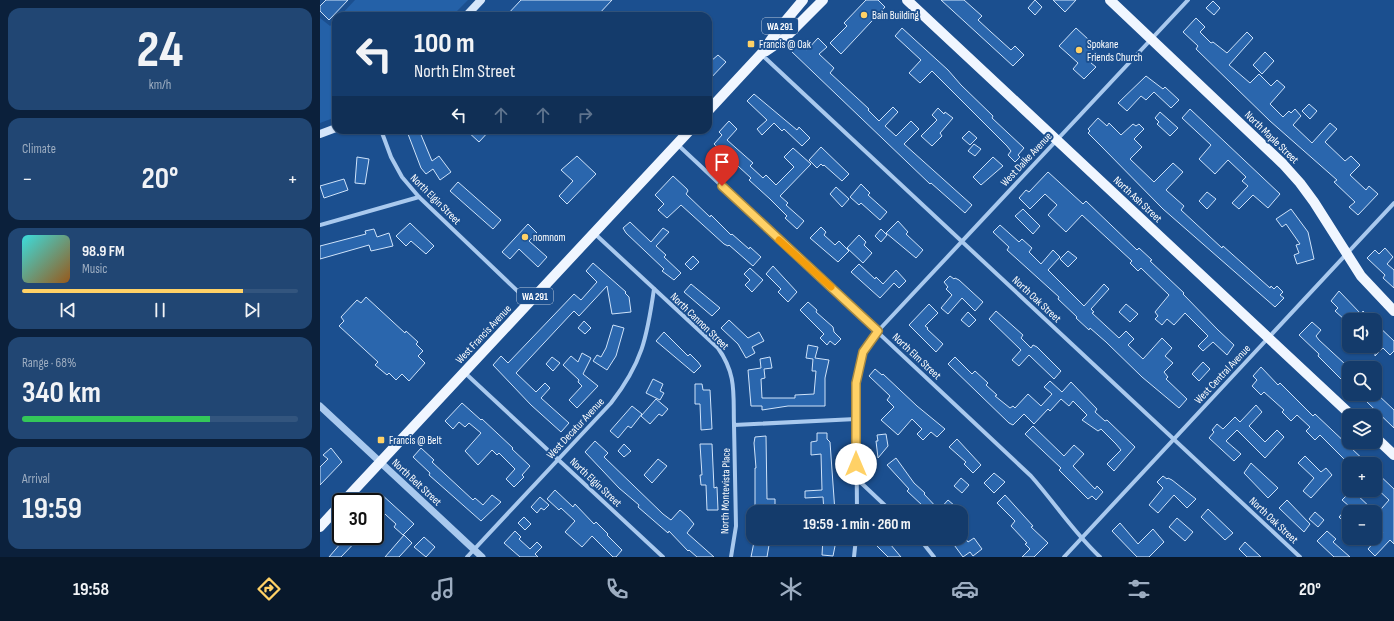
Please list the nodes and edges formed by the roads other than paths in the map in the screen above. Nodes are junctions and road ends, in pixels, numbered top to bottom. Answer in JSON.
{"nodes":[{"id":1,"x":481,"y":0,"type":"edge"},
{"id":2,"x":803,"y":0,"type":"edge"},
{"id":3,"x":823,"y":0,"type":"edge"},
{"id":4,"x":907,"y":0,"type":"edge"},
{"id":5,"x":1110,"y":0,"type":"edge"},
{"id":6,"x":1188,"y":0,"type":"edge"},
{"id":7,"x":470,"y":12,"type":"edge"},
{"id":8,"x":1152,"y":40,"type":"junction"},
{"id":9,"x":761,"y":54,"type":"junction"},
{"id":10,"x":712,"y":107,"type":"edge"},
{"id":11,"x":332,"y":130,"type":"edge"},
{"id":12,"x":320,"y":134,"type":"edge"},
{"id":13,"x":382,"y":134,"type":"edge"},
{"id":14,"x":686,"y":134,"type":"edge"},
{"id":15,"x":1056,"y":139,"type":"junction"},
{"id":16,"x":677,"y":144,"type":"junction"},
{"id":17,"x":419,"y":197,"type":"junction"},
{"id":18,"x":1394,"y":203,"type":"edge"},
{"id":19,"x":320,"y":225,"type":"edge"},
{"id":20,"x":594,"y":233,"type":"junction"},
{"id":21,"x":961,"y":241,"type":"junction"},
{"id":22,"x":1346,"y":255,"type":"junction"},
{"id":23,"x":654,"y":289,"type":"junction"},
{"id":24,"x":529,"y":302,"type":"junction"},
{"id":25,"x":1394,"y":311,"type":"edge"},
{"id":26,"x":878,"y":331,"type":"junction"},
{"id":27,"x":1268,"y":338,"type":"junction"},
{"id":28,"x":464,"y":372,"type":"junction"},
{"id":29,"x":320,"y":406,"type":"edge"},
{"id":30,"x":1344,"y":409,"type":"edge"},
{"id":31,"x":856,"y":419,"type":"junction"},
{"id":32,"x":734,"y":425,"type":"junction"},
{"id":33,"x":1174,"y":439,"type":"junction"},
{"id":34,"x":1382,"y":444,"type":"edge"},
{"id":35,"x":1394,"y":455,"type":"edge"},
{"id":36,"x":558,"y":459,"type":"junction"},
{"id":37,"x":380,"y":462,"type":"junction"},
{"id":38,"x":856,"y":479,"type":"junction"},
{"id":39,"x":351,"y":493,"type":"edge"},
{"id":40,"x":857,"y":505,"type":"edge"},
{"id":41,"x":884,"y":505,"type":"edge"},
{"id":42,"x":332,"y":514,"type":"edge"},
{"id":43,"x":320,"y":527,"type":"edge"},
{"id":44,"x":1081,"y":539,"type":"junction"},
{"id":45,"x":855,"y":545,"type":"edge"},
{"id":46,"x":925,"y":545,"type":"edge"},
{"id":47,"x":474,"y":549,"type":"junction"},
{"id":48,"x":467,"y":557,"type":"edge"},
{"id":49,"x":482,"y":557,"type":"edge"},
{"id":50,"x":663,"y":557,"type":"edge"},
{"id":51,"x":731,"y":557,"type":"edge"},
{"id":52,"x":854,"y":557,"type":"edge"},
{"id":53,"x":934,"y":557,"type":"edge"},
{"id":54,"x":1064,"y":557,"type":"edge"},
{"id":55,"x":1100,"y":557,"type":"edge"},
{"id":56,"x":1300,"y":557,"type":"edge"}],
"edges":[{"from":1,"to":7,"type":"main road"},
{"from":2,"to":9,"type":"main road","number":"WA 291"},
{"from":3,"to":9,"type":"main road","number":"WA 291"},
{"from":4,"to":15,"type":"main road","name":"North Ash Street"},
{"from":5,"to":8,"type":"main road","name":"North Maple Street"},
{"from":6,"to":8,"type":"street","name":"West Dalke Avenue"},
{"from":8,"to":15,"type":"street","name":"West Dalke Avenue"},
{"from":8,"to":22,"type":"main road","name":"North Maple Street"},
{"from":9,"to":10,"type":"main road","number":"WA 291"},
{"from":9,"to":21,"type":"street","name":"North Oak Street"},
{"from":11,"to":12,"type":"main road"},
{"from":13,"to":17,"type":"street","name":"North Elgin Street"},
{"from":14,"to":16,"type":"main road","name":"West Francis Avenue","number":"WA 291"},
{"from":15,"to":21,"type":"street","name":"West Dalke Avenue"},
{"from":15,"to":27,"type":"main road","name":"North Ash Street"},
{"from":16,"to":20,"type":"main road","name":"West Francis Avenue","number":"WA 291"},
{"from":16,"to":26,"type":"street","name":"North Elm Street"},
{"from":17,"to":19,"type":"street"},
{"from":17,"to":24,"type":"street","name":"North Elgin Street"},
{"from":18,"to":22,"type":"street","name":"West Central Avenue"},
{"from":20,"to":23,"type":"street","name":"North Cannon Street"},
{"from":20,"to":24,"type":"main road","name":"West Francis Avenue","number":"WA 291"},
{"from":21,"to":26,"type":"street","name":"West Dalke Avenue"},
{"from":21,"to":33,"type":"street","name":"North Oak Street"},
{"from":22,"to":25,"type":"main road","name":"North Maple Street"},
{"from":22,"to":27,"type":"street","name":"West Central Avenue"},
{"from":23,"to":32,"type":"street","name":"North Cannon Street"},
{"from":23,"to":36,"type":"street","name":"West Decatur Avenue"},
{"from":24,"to":28,"type":"main road","name":"West Francis Avenue","number":"WA 291"},
{"from":26,"to":31,"type":"street","name":"West Dalke Avenue"},
{"from":26,"to":44,"type":"street","name":"North Elm Street"},
{"from":27,"to":30,"type":"main road","name":"North Ash Street"},
{"from":27,"to":33,"type":"street","name":"West Central Avenue"},
{"from":28,"to":36,"type":"street","name":"North Elgin Street"},
{"from":28,"to":37,"type":"main road","name":"West Francis Avenue","number":"WA 291"},
{"from":29,"to":37,"type":"street","name":"North Belt Street"},
{"from":31,"to":32,"type":"street"},
{"from":31,"to":38,"type":"street","name":"West Dalke Avenue"},
{"from":32,"to":51,"type":"street","name":"North Montevista Place"},
{"from":33,"to":44,"type":"street","name":"West Central Avenue"},
{"from":33,"to":56,"type":"street","name":"North Oak Street"},
{"from":34,"to":35,"type":"main road"},
{"from":36,"to":47,"type":"street","name":"West Decatur Avenue"},
{"from":36,"to":50,"type":"street","name":"North Elgin Street"},
{"from":37,"to":39,"type":"main road","name":"West Francis Avenue","number":"WA 291"},
{"from":37,"to":47,"type":"street","name":"North Belt Street"},
{"from":38,"to":40,"type":"street","name":"West Dalke Avenue"},
{"from":38,"to":41,"type":"street"},
{"from":42,"to":43,"type":"main road"},
{"from":44,"to":54,"type":"street","name":"West Central Avenue"},
{"from":44,"to":55,"type":"street","name":"North Elm Street"},
{"from":45,"to":52,"type":"street"},
{"from":46,"to":53,"type":"street"},
{"from":47,"to":48,"type":"street","name":"West Decatur Avenue"},
{"from":47,"to":49,"type":"street","name":"North Belt Street"}]}
